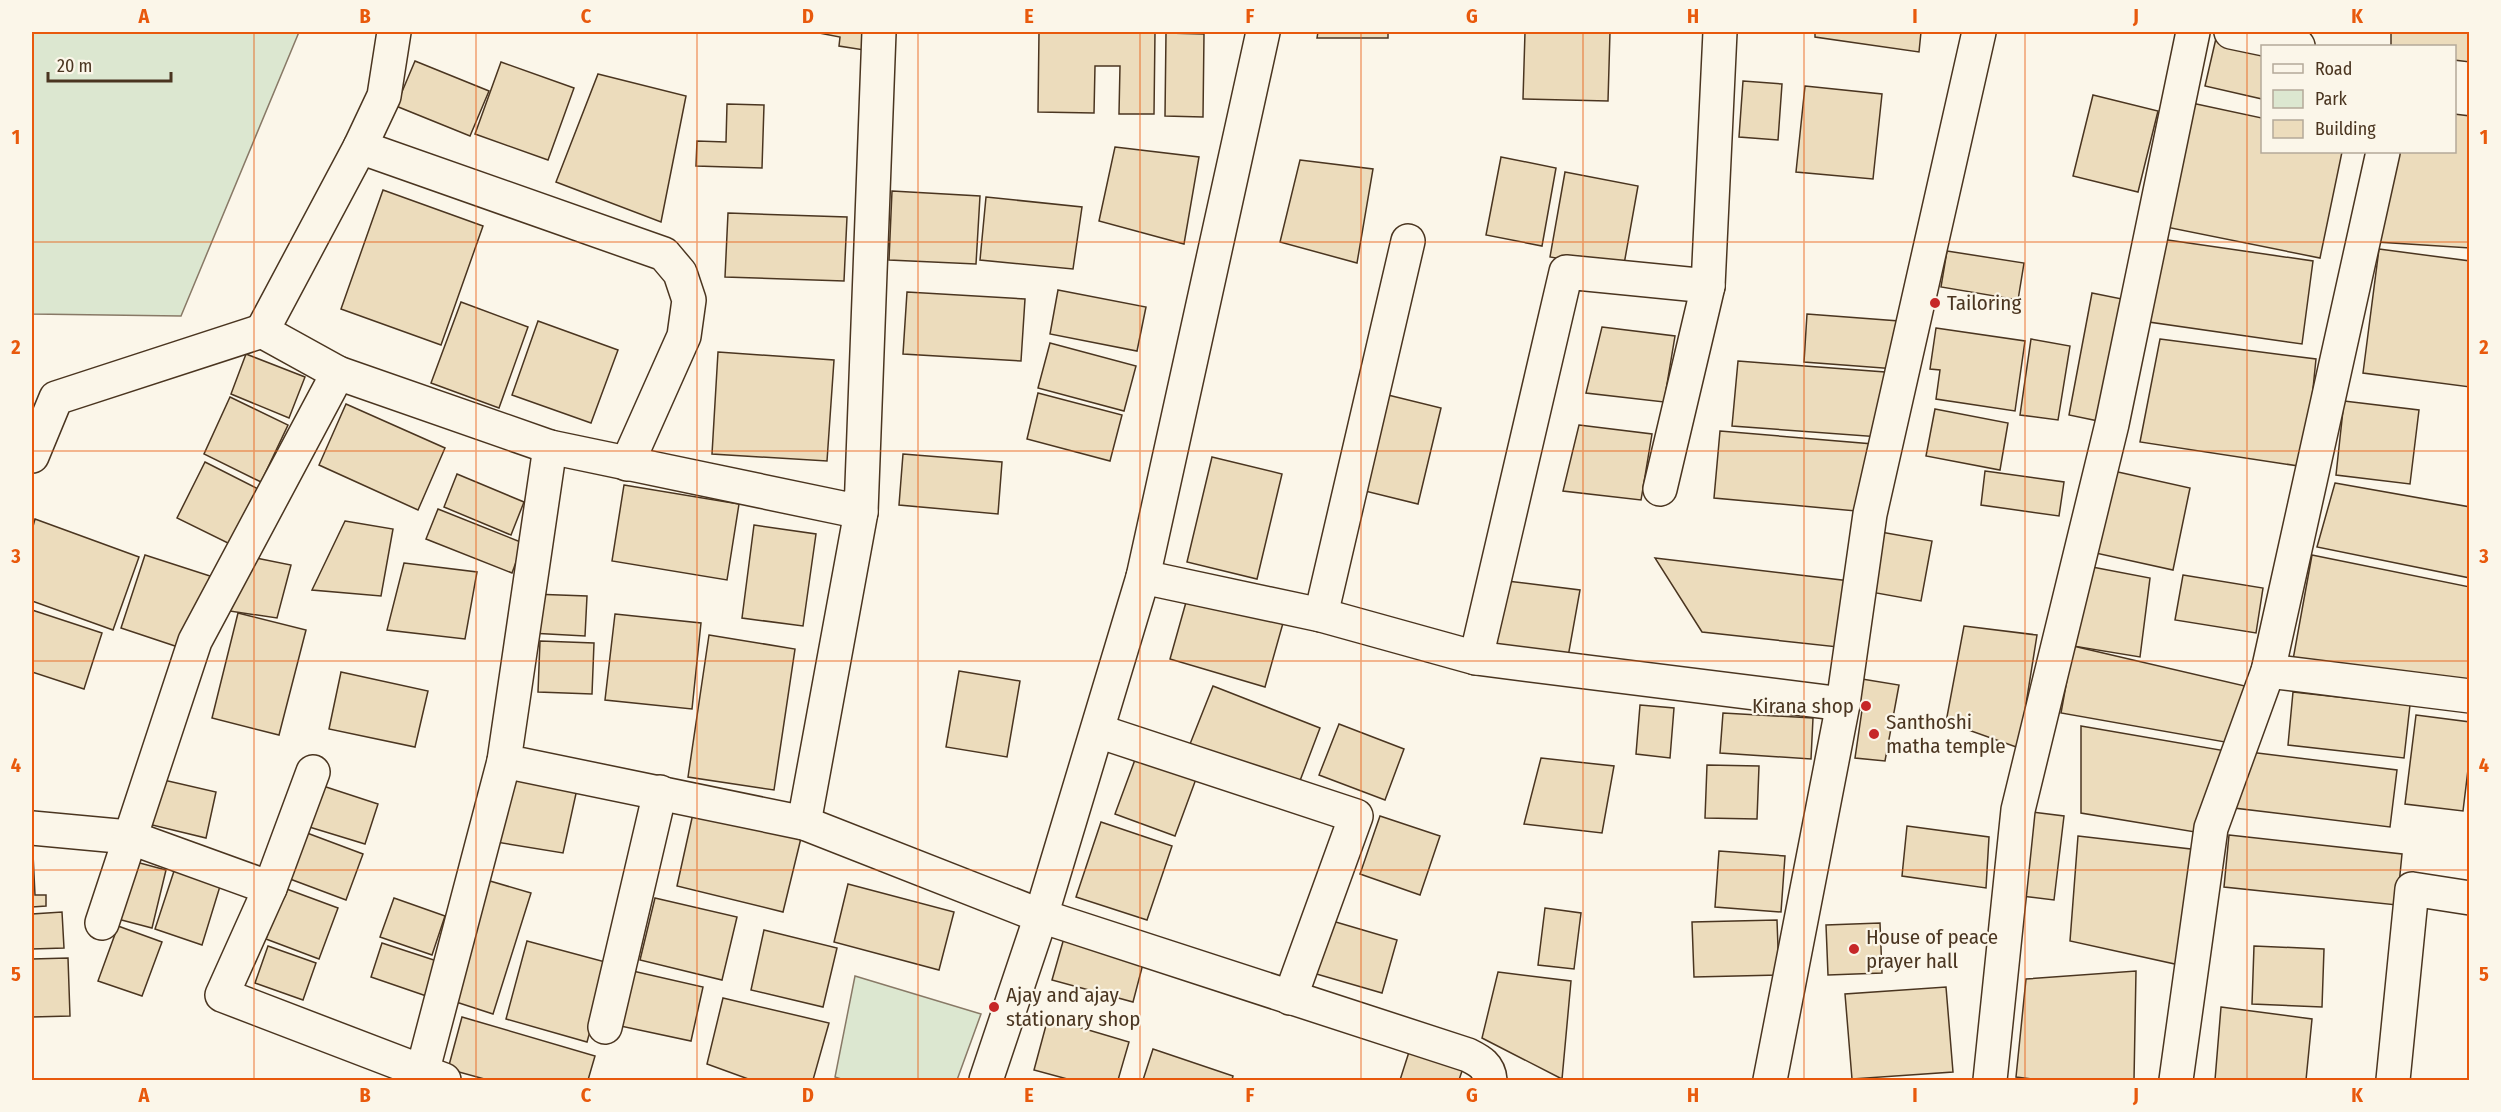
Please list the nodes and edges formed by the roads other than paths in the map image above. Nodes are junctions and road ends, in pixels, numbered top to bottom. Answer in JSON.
{"nodes":[{"id":1,"x":394,"y":32,"type":"edge"},
{"id":2,"x":879,"y":32,"type":"edge"},
{"id":3,"x":1263,"y":32,"type":"edge"},
{"id":4,"x":1720,"y":32,"type":"edge"},
{"id":5,"x":1980,"y":32,"type":"edge"},
{"id":6,"x":2193,"y":32,"type":"edge"},
{"id":7,"x":2231,"y":32,"type":"edge"},
{"id":8,"x":2293,"y":45,"type":"edge"},
{"id":9,"x":360,"y":147,"type":"junction"},
{"id":10,"x":2383,"y":153,"type":"edge"},
{"id":11,"x":1408,"y":241,"type":"dead end"},
{"id":12,"x":1708,"y":286,"type":"junction"},
{"id":13,"x":262,"y":331,"type":"junction"},
{"id":14,"x":338,"y":373,"type":"junction"},
{"id":15,"x":44,"y":395,"type":"edge"},
{"id":16,"x":550,"y":447,"type":"junction"},
{"id":17,"x":32,"y":456,"type":"edge"},
{"id":18,"x":627,"y":465,"type":"junction"},
{"id":19,"x":1660,"y":489,"type":"dead end"},
{"id":20,"x":861,"y":512,"type":"junction"},
{"id":21,"x":1143,"y":577,"type":"junction"},
{"id":22,"x":1321,"y":615,"type":"junction"},
{"id":23,"x":1476,"y":658,"type":"junction"},
{"id":24,"x":2268,"y":671,"type":"junction"},
{"id":25,"x":2469,"y":696,"type":"edge"},
{"id":26,"x":1843,"y":704,"type":"junction"},
{"id":27,"x":1098,"y":731,"type":"junction"},
{"id":28,"x":504,"y":761,"type":"junction"},
{"id":29,"x":313,"y":772,"type":"dead end"},
{"id":30,"x":660,"y":792,"type":"junction"},
{"id":31,"x":804,"y":823,"type":"junction"},
{"id":32,"x":32,"y":828,"type":"edge"},
{"id":33,"x":129,"y":837,"type":"junction"},
{"id":34,"x":270,"y":888,"type":"junction"},
{"id":35,"x":2469,"y":898,"type":"edge"},
{"id":36,"x":1041,"y":916,"type":"junction"},
{"id":37,"x":102,"y":923,"type":"dead end"},
{"id":38,"x":1290,"y":998,"type":"junction"},
{"id":39,"x":605,"y":1027,"type":"dead end"},
{"id":40,"x":433,"y":1077,"type":"edge"},
{"id":41,"x":991,"y":1079,"type":"edge"},
{"id":42,"x":1490,"y":1080,"type":"edge"},
{"id":43,"x":1770,"y":1080,"type":"edge"},
{"id":44,"x":1990,"y":1080,"type":"edge"},
{"id":45,"x":2175,"y":1080,"type":"edge"},
{"id":46,"x":2393,"y":1080,"type":"edge"}],
"edges":[{"from":1,"to":9,"type":"street"},
{"from":2,"to":20,"type":"street"},
{"from":3,"to":21,"type":"street"},
{"from":4,"to":12,"type":"street"},
{"from":5,"to":26,"type":"street"},
{"from":6,"to":44,"type":"street"},
{"from":7,"to":8,"type":"street"},
{"from":9,"to":13,"type":"street"},
{"from":9,"to":18,"type":"street"},
{"from":10,"to":24,"type":"street"},
{"from":11,"to":22,"type":"street"},
{"from":12,"to":19,"type":"street"},
{"from":12,"to":23,"type":"street"},
{"from":13,"to":14,"type":"street"},
{"from":13,"to":15,"type":"street"},
{"from":14,"to":16,"type":"street"},
{"from":14,"to":33,"type":"street"},
{"from":15,"to":17,"type":"street"},
{"from":16,"to":18,"type":"street"},
{"from":16,"to":28,"type":"street"},
{"from":18,"to":20,"type":"street"},
{"from":20,"to":31,"type":"street"},
{"from":21,"to":22,"type":"street"},
{"from":21,"to":27,"type":"street"},
{"from":22,"to":23,"type":"street"},
{"from":23,"to":26,"type":"street"},
{"from":24,"to":25,"type":"street"},
{"from":24,"to":45,"type":"street"},
{"from":26,"to":43,"type":"street"},
{"from":27,"to":36,"type":"street"},
{"from":27,"to":38,"type":"street"},
{"from":28,"to":30,"type":"street"},
{"from":28,"to":40,"type":"street"},
{"from":29,"to":34,"type":"street"},
{"from":30,"to":31,"type":"street"},
{"from":30,"to":39,"type":"street"},
{"from":31,"to":36,"type":"street"},
{"from":32,"to":33,"type":"street"},
{"from":33,"to":34,"type":"street"},
{"from":33,"to":37,"type":"street"},
{"from":34,"to":40,"type":"street"},
{"from":35,"to":46,"type":"street"},
{"from":36,"to":38,"type":"street"},
{"from":36,"to":41,"type":"street"},
{"from":38,"to":42,"type":"street"}]}
